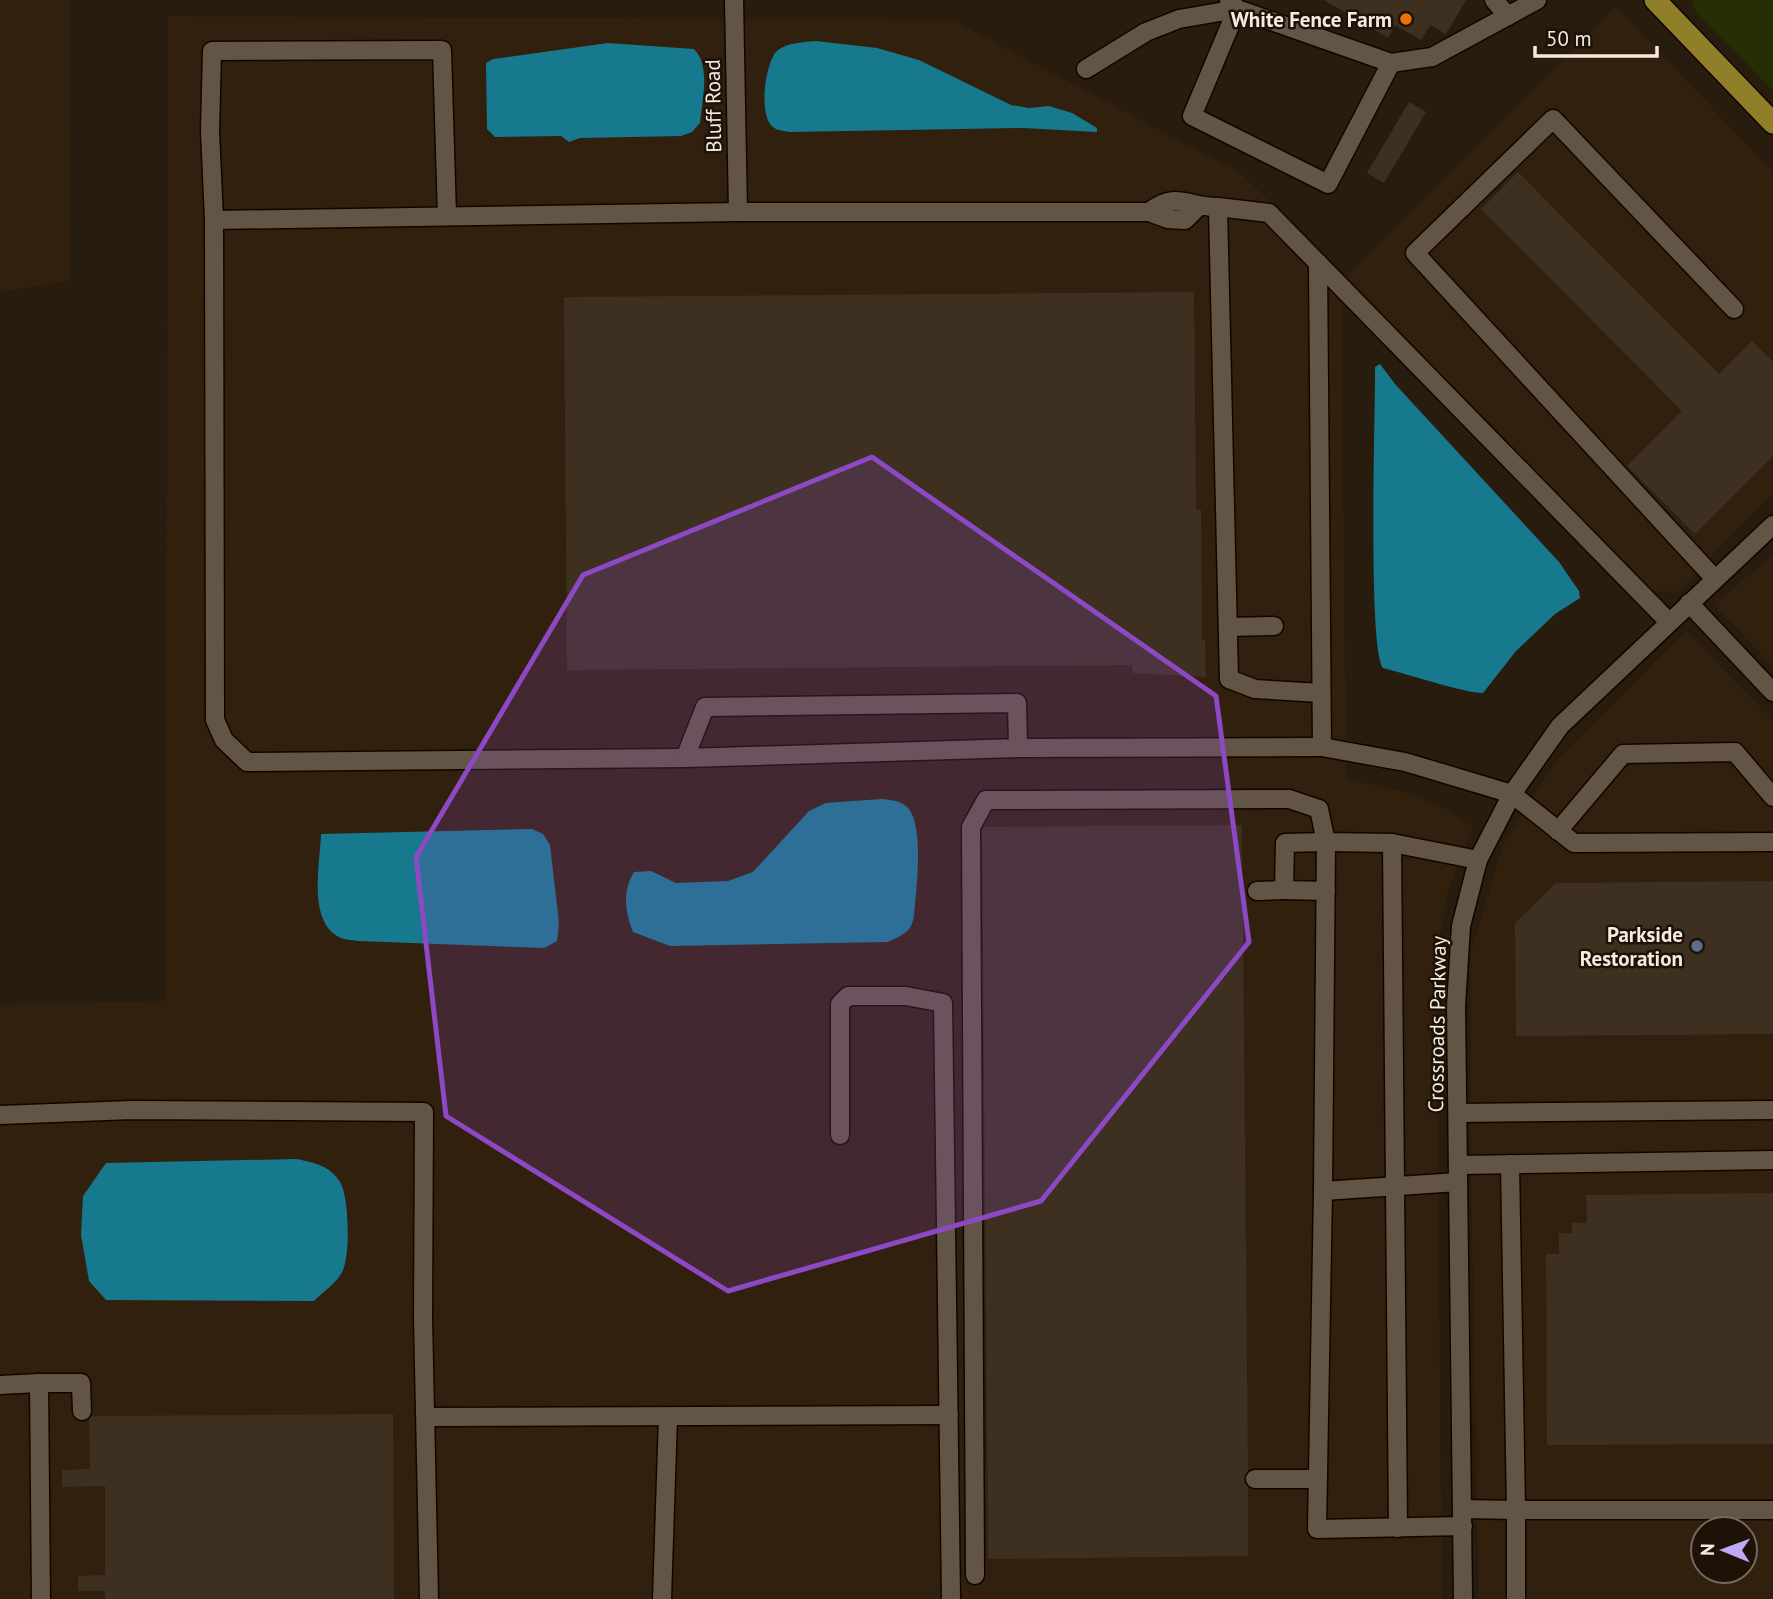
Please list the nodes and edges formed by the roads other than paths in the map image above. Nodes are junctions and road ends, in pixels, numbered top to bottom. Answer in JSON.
{"nodes":[{"id":1,"x":734,"y":0,"type":"edge"},
{"id":2,"x":1494,"y":0,"type":"edge"},
{"id":3,"x":1537,"y":0,"type":"edge"},
{"id":4,"x":1655,"y":0,"type":"edge"},
{"id":5,"x":1233,"y":4,"type":"edge"},
{"id":6,"x":1508,"y":16,"type":"junction"},
{"id":7,"x":1391,"y":63,"type":"junction"},
{"id":8,"x":1086,"y":69,"type":"dead end"},
{"id":9,"x":1773,"y":123,"type":"edge"},
{"id":10,"x":1218,"y":207,"type":"junction"},
{"id":11,"x":738,"y":212,"type":"junction"},
{"id":12,"x":447,"y":216,"type":"junction"},
{"id":13,"x":214,"y":220,"type":"junction"},
{"id":14,"x":1318,"y":263,"type":"junction"},
{"id":15,"x":1734,"y":309,"type":"dead end"},
{"id":16,"x":1773,"y":525,"type":"edge"},
{"id":17,"x":1715,"y":579,"type":"junction"},
{"id":18,"x":1689,"y":603,"type":"junction"},
{"id":19,"x":1669,"y":622,"type":"junction"},
{"id":20,"x":1274,"y":626,"type":"dead end"},
{"id":21,"x":1227,"y":627,"type":"junction"},
{"id":22,"x":1773,"y":692,"type":"edge"},
{"id":23,"x":1321,"y":693,"type":"junction"},
{"id":24,"x":1322,"y":747,"type":"junction"},
{"id":25,"x":1018,"y":748,"type":"junction"},
{"id":26,"x":685,"y":758,"type":"junction"},
{"id":27,"x":1512,"y":794,"type":"junction"},
{"id":28,"x":1773,"y":797,"type":"edge"},
{"id":29,"x":1558,"y":831,"type":"junction"},
{"id":30,"x":1326,"y":842,"type":"junction"},
{"id":31,"x":1773,"y":842,"type":"edge"},
{"id":32,"x":1392,"y":843,"type":"junction"},
{"id":33,"x":1478,"y":860,"type":"junction"},
{"id":34,"x":1284,"y":890,"type":"junction"},
{"id":35,"x":1257,"y":891,"type":"dead end"},
{"id":36,"x":1326,"y":891,"type":"junction"},
{"id":37,"x":1773,"y":1110,"type":"edge"},
{"id":38,"x":1458,"y":1113,"type":"junction"},
{"id":39,"x":0,"y":1115,"type":"edge"},
{"id":40,"x":840,"y":1135,"type":"dead end"},
{"id":41,"x":1773,"y":1160,"type":"edge"},
{"id":42,"x":1510,"y":1164,"type":"junction"},
{"id":43,"x":1458,"y":1173,"type":"junction"},
{"id":44,"x":1394,"y":1185,"type":"junction"},
{"id":45,"x":1323,"y":1191,"type":"junction"},
{"id":46,"x":39,"y":1383,"type":"junction"},
{"id":47,"x":0,"y":1385,"type":"edge"},
{"id":48,"x":82,"y":1411,"type":"dead end"},
{"id":49,"x":948,"y":1415,"type":"junction"},
{"id":50,"x":426,"y":1417,"type":"junction"},
{"id":51,"x":668,"y":1417,"type":"junction"},
{"id":52,"x":1255,"y":1479,"type":"dead end"},
{"id":53,"x":1318,"y":1479,"type":"junction"},
{"id":54,"x":1516,"y":1510,"type":"junction"},
{"id":55,"x":1773,"y":1510,"type":"edge"},
{"id":56,"x":1463,"y":1518,"type":"junction"},
{"id":57,"x":1398,"y":1528,"type":"junction"},
{"id":58,"x":975,"y":1575,"type":"dead end"},
{"id":59,"x":41,"y":1599,"type":"edge"},
{"id":60,"x":429,"y":1599,"type":"edge"},
{"id":61,"x":662,"y":1599,"type":"edge"},
{"id":62,"x":951,"y":1599,"type":"edge"},
{"id":63,"x":1463,"y":1599,"type":"edge"},
{"id":64,"x":1516,"y":1599,"type":"edge"}],
"edges":[{"from":1,"to":11,"type":"street","name":"Bluff Road"},
{"from":2,"to":6,"type":"street"},
{"from":3,"to":6,"type":"street"},
{"from":4,"to":9,"type":"main road"},
{"from":5,"to":7,"type":"street"},
{"from":5,"to":7,"type":"street"},
{"from":5,"to":8,"type":"street"},
{"from":6,"to":7,"type":"street"},
{"from":10,"to":11,"type":"street"},
{"from":10,"to":14,"type":"street"},
{"from":10,"to":21,"type":"street"},
{"from":11,"to":12,"type":"street"},
{"from":12,"to":13,"type":"street"},
{"from":12,"to":13,"type":"street"},
{"from":13,"to":26,"type":"street"},
{"from":14,"to":19,"type":"street"},
{"from":14,"to":23,"type":"street"},
{"from":15,"to":17,"type":"street"},
{"from":16,"to":17,"type":"street","name":"Crossroads Parkway"},
{"from":17,"to":18,"type":"street","name":"Crossroads Parkway"},
{"from":18,"to":19,"type":"street","name":"Crossroads Parkway"},
{"from":18,"to":22,"type":"street"},
{"from":19,"to":27,"type":"street","name":"Crossroads Parkway"},
{"from":20,"to":21,"type":"street"},
{"from":21,"to":23,"type":"street"},
{"from":23,"to":24,"type":"street"},
{"from":24,"to":25,"type":"street"},
{"from":24,"to":27,"type":"street"},
{"from":25,"to":26,"type":"street"},
{"from":25,"to":26,"type":"street"},
{"from":27,"to":29,"type":"street"},
{"from":27,"to":33,"type":"street","name":"Crossroads Parkway"},
{"from":28,"to":29,"type":"street"},
{"from":29,"to":31,"type":"street"},
{"from":30,"to":32,"type":"street"},
{"from":30,"to":34,"type":"street"},
{"from":30,"to":36,"type":"street"},
{"from":30,"to":58,"type":"street"},
{"from":32,"to":33,"type":"street"},
{"from":32,"to":44,"type":"street"},
{"from":33,"to":38,"type":"street","name":"Crossroads Parkway"},
{"from":34,"to":35,"type":"street"},
{"from":34,"to":36,"type":"street"},
{"from":36,"to":45,"type":"street"},
{"from":37,"to":38,"type":"street"},
{"from":38,"to":43,"type":"street","name":"Crossroads Parkway"},
{"from":39,"to":50,"type":"street"},
{"from":40,"to":49,"type":"street"},
{"from":41,"to":42,"type":"street"},
{"from":42,"to":43,"type":"street"},
{"from":42,"to":54,"type":"street"},
{"from":43,"to":44,"type":"street"},
{"from":43,"to":56,"type":"street","name":"Crossroads Parkway"},
{"from":44,"to":45,"type":"street"},
{"from":44,"to":57,"type":"street"},
{"from":45,"to":53,"type":"street"},
{"from":46,"to":47,"type":"street"},
{"from":46,"to":48,"type":"street"},
{"from":46,"to":59,"type":"street"},
{"from":49,"to":51,"type":"street"},
{"from":49,"to":62,"type":"street"},
{"from":50,"to":51,"type":"street"},
{"from":50,"to":60,"type":"street"},
{"from":51,"to":61,"type":"street"},
{"from":52,"to":53,"type":"street"},
{"from":53,"to":57,"type":"street"},
{"from":54,"to":55,"type":"street"},
{"from":54,"to":56,"type":"street"},
{"from":54,"to":64,"type":"street"},
{"from":56,"to":57,"type":"street"},
{"from":56,"to":63,"type":"street","name":"Crossroads Parkway"}]}
